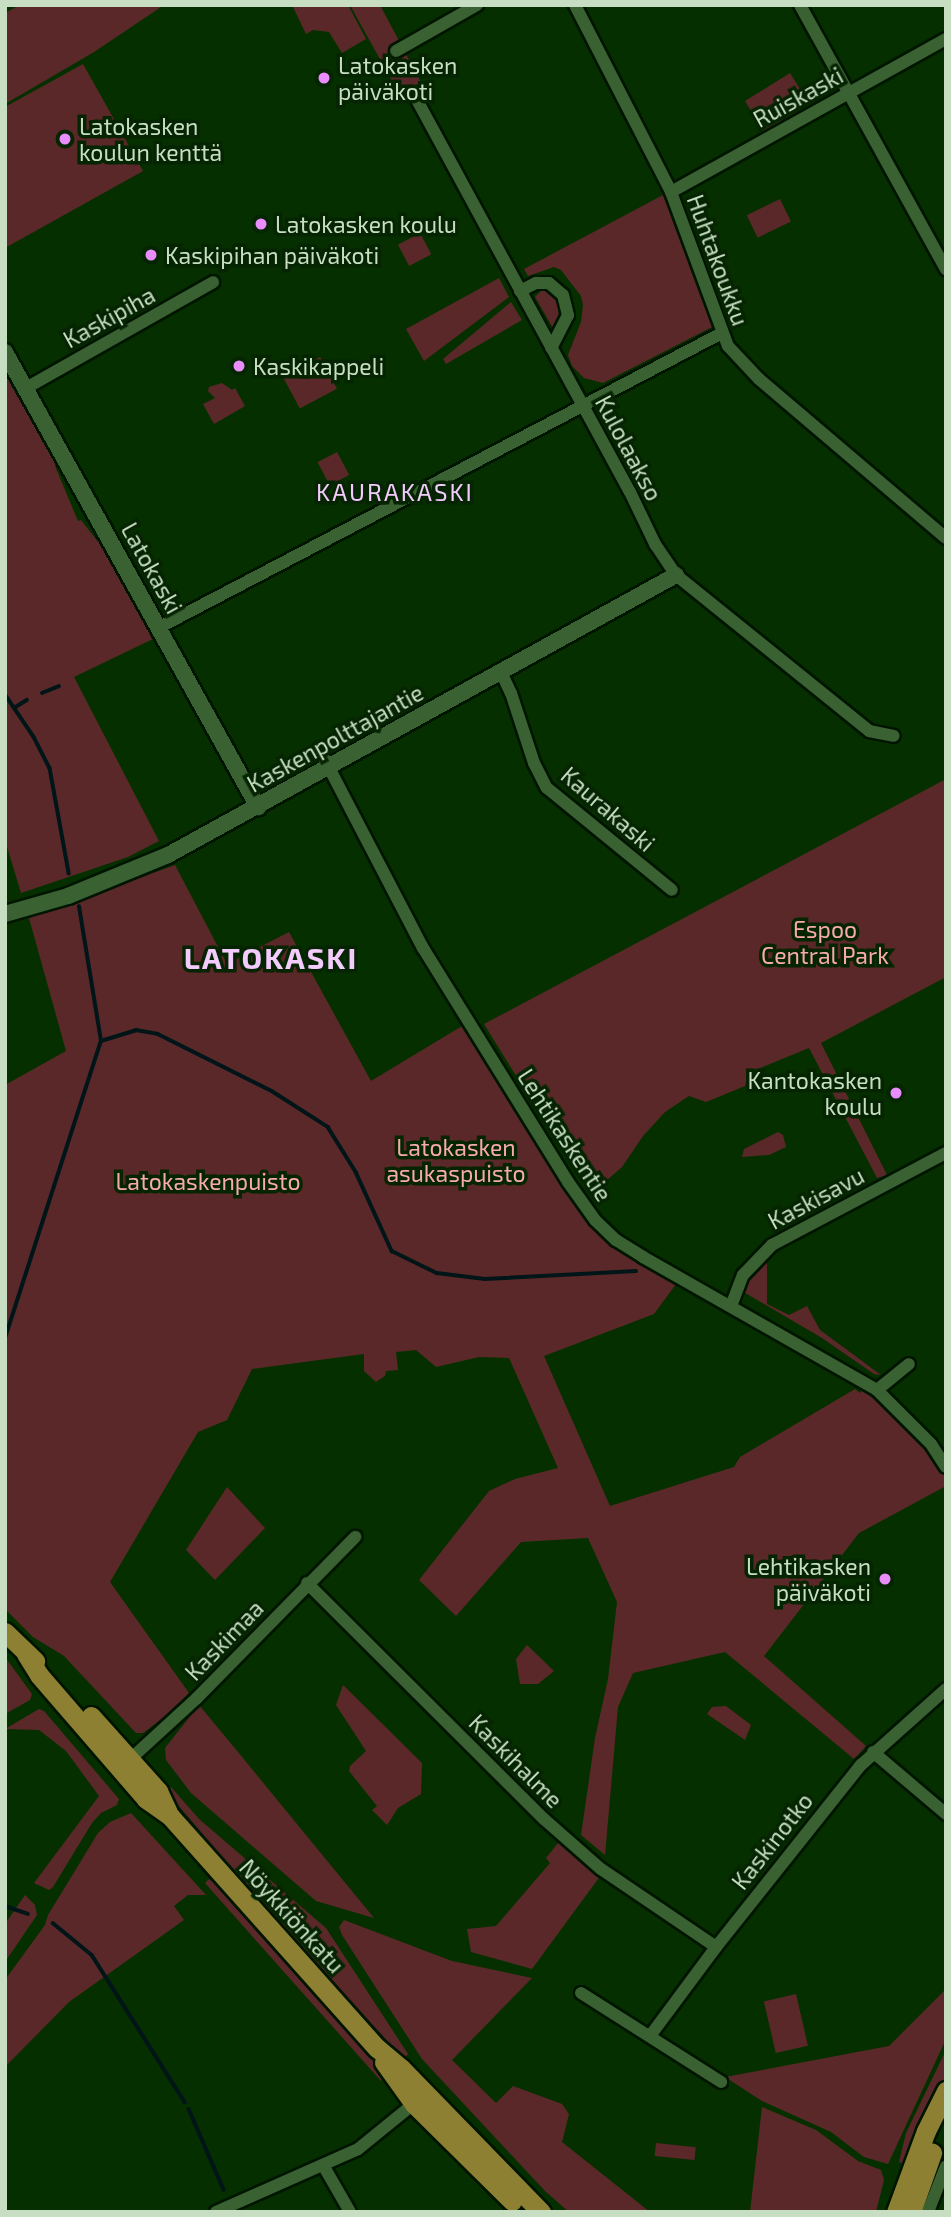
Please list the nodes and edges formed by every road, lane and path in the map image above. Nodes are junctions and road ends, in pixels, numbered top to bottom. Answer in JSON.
{"nodes":[{"id":1,"x":477,"y":5,"type":"edge"},
{"id":2,"x":575,"y":5,"type":"edge"},
{"id":3,"x":800,"y":5,"type":"edge"},
{"id":4,"x":946,"y":39,"type":"edge"},
{"id":5,"x":396,"y":51,"type":"dead end"},
{"id":6,"x":848,"y":93,"type":"junction"},
{"id":7,"x":417,"y":100,"type":"dead end"},
{"id":8,"x":671,"y":192,"type":"junction"},
{"id":9,"x":946,"y":269,"type":"edge"},
{"id":10,"x":213,"y":282,"type":"dead end"},
{"id":11,"x":520,"y":291,"type":"junction"},
{"id":12,"x":722,"y":333,"type":"junction"},
{"id":13,"x":551,"y":348,"type":"junction"},
{"id":14,"x":5,"y":352,"type":"edge"},
{"id":15,"x":26,"y":388,"type":"junction"},
{"id":16,"x":582,"y":405,"type":"junction"},
{"id":17,"x":946,"y":538,"type":"edge"},
{"id":18,"x":676,"y":575,"type":"junction"},
{"id":19,"x":160,"y":627,"type":"junction"},
{"id":20,"x":501,"y":672,"type":"junction"},
{"id":21,"x":894,"y":736,"type":"dead end"},
{"id":22,"x":326,"y":763,"type":"junction"},
{"id":23,"x":258,"y":807,"type":"junction"},
{"id":24,"x":672,"y":890,"type":"dead end"},
{"id":25,"x":5,"y":914,"type":"edge"},
{"id":26,"x":946,"y":1153,"type":"edge"},
{"id":27,"x":730,"y":1306,"type":"junction"},
{"id":28,"x":909,"y":1364,"type":"dead end"},
{"id":29,"x":877,"y":1391,"type":"junction"},
{"id":30,"x":946,"y":1467,"type":"edge"},
{"id":31,"x":355,"y":1537,"type":"dead end"},
{"id":32,"x":307,"y":1583,"type":"junction"},
{"id":33,"x":5,"y":1632,"type":"edge"},
{"id":34,"x":946,"y":1689,"type":"edge"},
{"id":35,"x":873,"y":1752,"type":"junction"},
{"id":36,"x":125,"y":1763,"type":"junction"},
{"id":37,"x":946,"y":1814,"type":"edge"},
{"id":38,"x":716,"y":1947,"type":"junction"},
{"id":39,"x":581,"y":1993,"type":"dead end"},
{"id":40,"x":650,"y":2036,"type":"junction"},
{"id":41,"x":721,"y":2082,"type":"dead end"},
{"id":42,"x":946,"y":2091,"type":"edge"},
{"id":43,"x":420,"y":2099,"type":"junction"},
{"id":44,"x":946,"y":2116,"type":"edge"},
{"id":45,"x":323,"y":2165,"type":"junction"},
{"id":46,"x":946,"y":2166,"type":"edge"},
{"id":47,"x":216,"y":2212,"type":"edge"},
{"id":48,"x":351,"y":2212,"type":"edge"},
{"id":49,"x":524,"y":2212,"type":"edge"},
{"id":50,"x":541,"y":2212,"type":"edge"},
{"id":51,"x":896,"y":2212,"type":"edge"},
{"id":52,"x":911,"y":2212,"type":"edge"},
{"id":53,"x":928,"y":2212,"type":"edge"}],
"edges":[{"from":1,"to":5,"type":"street"},
{"from":2,"to":8,"type":"street","name":"Huhtakoukku"},
{"from":3,"to":6,"type":"street"},
{"from":4,"to":6,"type":"street","name":"Ruiskaski"},
{"from":6,"to":8,"type":"street","name":"Ruiskaski"},
{"from":6,"to":9,"type":"street"},
{"from":7,"to":11,"type":"street","name":"Kulolaakso"},
{"from":8,"to":12,"type":"street","name":"Huhtakoukku"},
{"from":10,"to":15,"type":"street","name":"Kaskipiha"},
{"from":11,"to":13,"type":"street","name":"Kulolaakso"},
{"from":11,"to":13,"type":"street"},
{"from":12,"to":16,"type":"street"},
{"from":12,"to":17,"type":"street","name":"Huhtakoukku"},
{"from":13,"to":16,"type":"street","name":"Kulolaakso"},
{"from":14,"to":15,"type":"street","name":"Latokaski"},
{"from":15,"to":19,"type":"street","name":"Latokaski"},
{"from":16,"to":18,"type":"street","name":"Kulolaakso"},
{"from":16,"to":19,"type":"street"},
{"from":18,"to":20,"type":"street","name":"Kaskenpolttajantie"},
{"from":18,"to":21,"type":"street","name":"Kulolaakso"},
{"from":19,"to":23,"type":"street","name":"Latokaski"},
{"from":20,"to":22,"type":"street","name":"Kaskenpolttajantie"},
{"from":20,"to":24,"type":"street","name":"Kaurakaski"},
{"from":22,"to":23,"type":"street","name":"Kaskenpolttajantie"},
{"from":22,"to":27,"type":"street","name":"Lehtikaskentie"},
{"from":23,"to":25,"type":"street","name":"Kaskenpolttajantie"},
{"from":26,"to":27,"type":"street","name":"Kaskisavu"},
{"from":27,"to":29,"type":"street","name":"Lehtikaskentie"},
{"from":28,"to":29,"type":"street"},
{"from":29,"to":30,"type":"street","name":"Lehtikaskentie"},
{"from":31,"to":32,"type":"street","name":"Kaskimaa"},
{"from":32,"to":36,"type":"street","name":"Kaskimaa"},
{"from":32,"to":38,"type":"street","name":"Kaskihalme"},
{"from":33,"to":36,"type":"main road","name":"Nöykkiönkatu"},
{"from":34,"to":35,"type":"street","name":"Kaskinotko"},
{"from":35,"to":37,"type":"street"},
{"from":35,"to":38,"type":"street","name":"Kaskinotko"},
{"from":36,"to":43,"type":"main road","name":"Nöykkiönkatu"},
{"from":38,"to":40,"type":"street","name":"Kaskinotko"},
{"from":39,"to":40,"type":"street"},
{"from":40,"to":41,"type":"street"},
{"from":42,"to":51,"type":"main road"},
{"from":43,"to":45,"type":"street"},
{"from":43,"to":49,"type":"main road","name":"Nöykkiönkatu"},
{"from":43,"to":50,"type":"main road","name":"Nöykkiönkatu"},
{"from":44,"to":52,"type":"main road"},
{"from":45,"to":47,"type":"street"},
{"from":45,"to":48,"type":"street"},
{"from":46,"to":53,"type":"street"}]}
